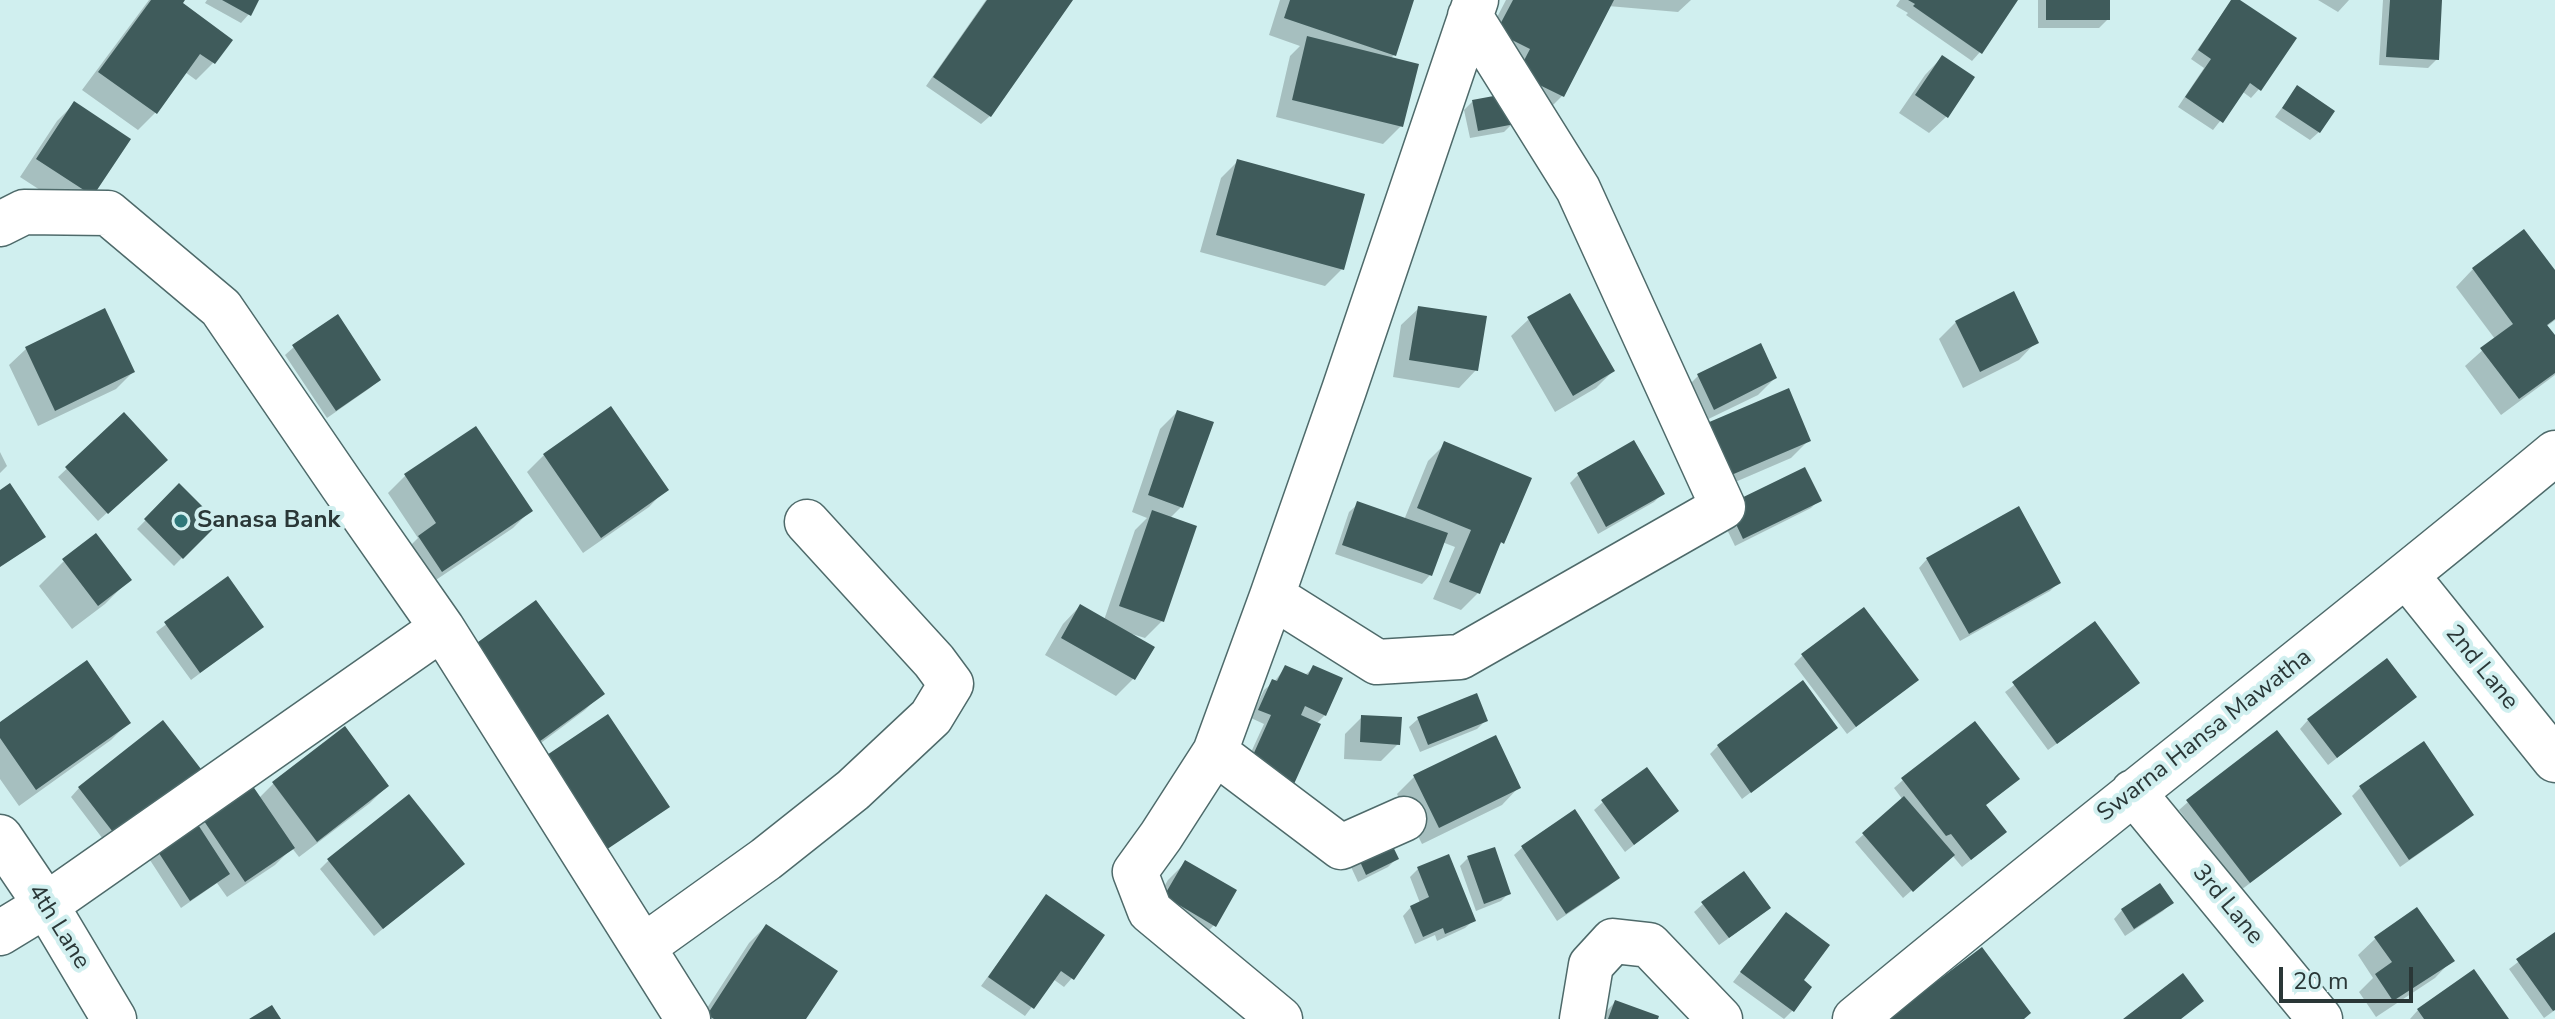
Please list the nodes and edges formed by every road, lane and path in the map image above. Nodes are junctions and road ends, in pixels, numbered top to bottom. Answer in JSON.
{"nodes":[{"id":1,"x":1473,"y":8,"type":"edge"},
{"id":2,"x":0,"y":224,"type":"edge"},
{"id":3,"x":2555,"y":453,"type":"edge"},
{"id":4,"x":807,"y":522,"type":"dead end"},
{"id":5,"x":2407,"y":576,"type":"junction"},
{"id":6,"x":1272,"y":596,"type":"junction"},
{"id":7,"x":442,"y":628,"type":"junction"},
{"id":8,"x":1215,"y":752,"type":"junction"},
{"id":9,"x":2555,"y":760,"type":"edge"},
{"id":10,"x":2133,"y":792,"type":"junction"},
{"id":11,"x":1404,"y":819,"type":"dead end"},
{"id":12,"x":0,"y":837,"type":"edge"},
{"id":13,"x":46,"y":905,"type":"junction"},
{"id":14,"x":0,"y":933,"type":"edge"},
{"id":15,"x":643,"y":947,"type":"junction"},
{"id":16,"x":114,"y":1019,"type":"edge"},
{"id":17,"x":688,"y":1019,"type":"edge"},
{"id":18,"x":1280,"y":1019,"type":"edge"},
{"id":19,"x":1582,"y":1019,"type":"edge"},
{"id":20,"x":1720,"y":1019,"type":"edge"},
{"id":21,"x":1855,"y":1019,"type":"edge"},
{"id":22,"x":2320,"y":1019,"type":"edge"}],
"edges":[{"from":1,"to":6,"type":"street"},
{"from":1,"to":6,"type":"street"},
{"from":2,"to":7,"type":"street"},
{"from":3,"to":5,"type":"street","name":"Swarna Hansa Mawatha"},
{"from":4,"to":15,"type":"street"},
{"from":5,"to":9,"type":"street","name":"2nd Lane"},
{"from":5,"to":10,"type":"street","name":"Swarna Hansa Mawatha"},
{"from":6,"to":8,"type":"street"},
{"from":7,"to":13,"type":"street"},
{"from":7,"to":15,"type":"street"},
{"from":8,"to":11,"type":"street"},
{"from":8,"to":18,"type":"street"},
{"from":10,"to":21,"type":"street","name":"Swarna Hansa Mawatha"},
{"from":10,"to":22,"type":"street","name":"3rd Lane"},
{"from":12,"to":13,"type":"street","name":"4th Lane"},
{"from":13,"to":14,"type":"street"},
{"from":13,"to":16,"type":"street","name":"4th Lane"},
{"from":15,"to":17,"type":"street"},
{"from":19,"to":20,"type":"street"}]}
